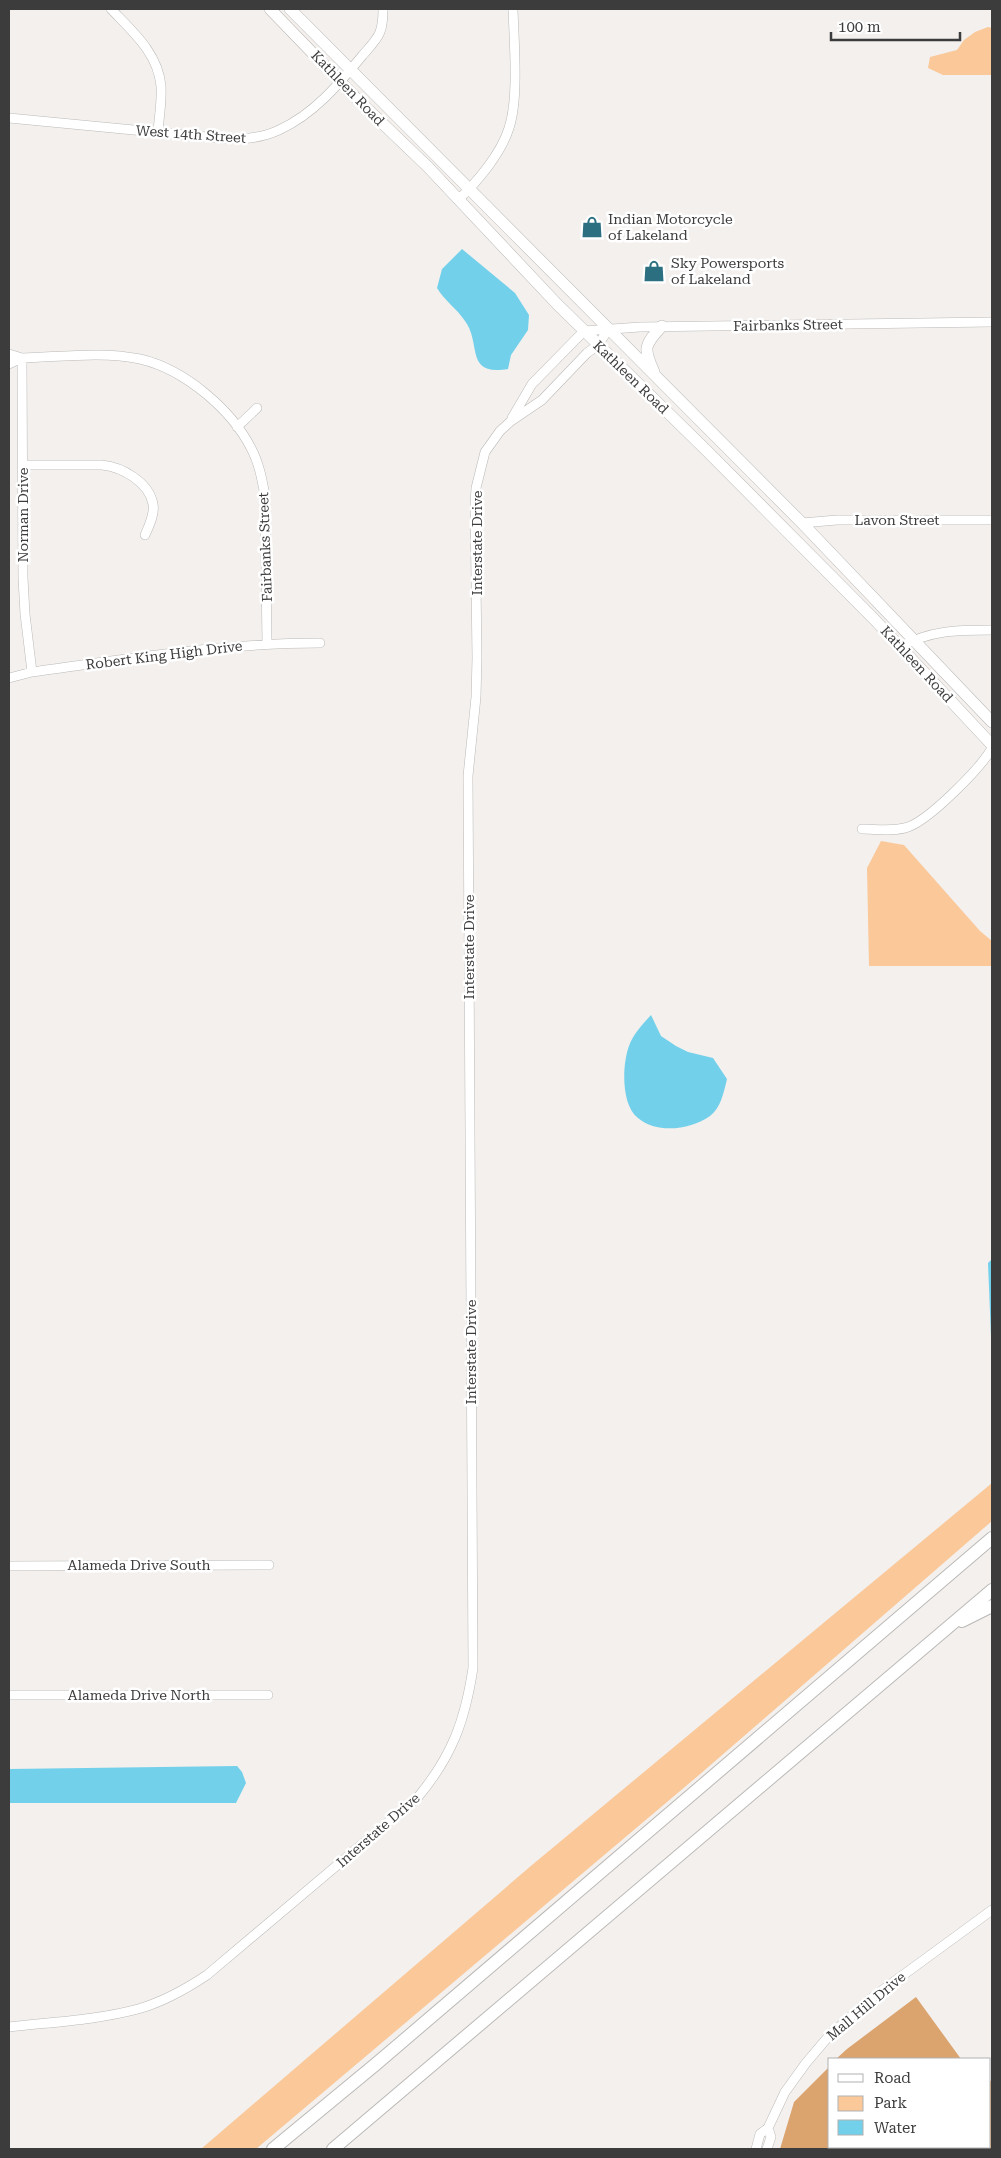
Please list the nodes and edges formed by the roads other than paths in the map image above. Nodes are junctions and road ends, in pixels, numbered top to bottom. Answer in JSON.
{"nodes":[{"id":1,"x":111,"y":9,"type":"edge"},
{"id":2,"x":270,"y":9,"type":"edge"},
{"id":3,"x":290,"y":9,"type":"edge"},
{"id":4,"x":383,"y":9,"type":"edge"},
{"id":5,"x":513,"y":9,"type":"edge"},
{"id":6,"x":350,"y":71,"type":"junction"},
{"id":7,"x":341,"y":82,"type":"junction"},
{"id":8,"x":9,"y":118,"type":"edge"},
{"id":9,"x":158,"y":132,"type":"junction"},
{"id":10,"x":470,"y":190,"type":"junction"},
{"id":11,"x":458,"y":200,"type":"junction"},
{"id":12,"x":992,"y":322,"type":"edge"},
{"id":13,"x":662,"y":326,"type":"junction"},
{"id":14,"x":608,"y":330,"type":"junction"},
{"id":15,"x":584,"y":331,"type":"junction"},
{"id":16,"x":598,"y":345,"type":"junction"},
{"id":17,"x":9,"y":354,"type":"edge"},
{"id":18,"x":22,"y":358,"type":"junction"},
{"id":19,"x":9,"y":364,"type":"edge"},
{"id":20,"x":656,"y":378,"type":"junction"},
{"id":21,"x":257,"y":408,"type":"dead end"},
{"id":22,"x":511,"y":421,"type":"junction"},
{"id":23,"x":237,"y":427,"type":"junction"},
{"id":24,"x":23,"y":465,"type":"junction"},
{"id":25,"x":992,"y":520,"type":"edge"},
{"id":26,"x":802,"y":523,"type":"junction"},
{"id":27,"x":145,"y":535,"type":"dead end"},
{"id":28,"x":992,"y":630,"type":"edge"},
{"id":29,"x":914,"y":639,"type":"junction"},
{"id":30,"x":267,"y":643,"type":"junction"},
{"id":31,"x":320,"y":643,"type":"dead end"},
{"id":32,"x":900,"y":647,"type":"junction"},
{"id":33,"x":32,"y":672,"type":"junction"},
{"id":34,"x":9,"y":678,"type":"edge"},
{"id":35,"x":992,"y":722,"type":"edge"},
{"id":36,"x":992,"y":747,"type":"edge"},
{"id":37,"x":862,"y":829,"type":"dead end"},
{"id":38,"x":992,"y":1532,"type":"edge"},
{"id":39,"x":992,"y":1538,"type":"edge"},
{"id":40,"x":269,"y":1565,"type":"dead end"},
{"id":41,"x":9,"y":1566,"type":"edge"},
{"id":42,"x":934,"y":1588,"type":"junction"},
{"id":43,"x":992,"y":1590,"type":"edge"},
{"id":44,"x":992,"y":1606,"type":"edge"},
{"id":45,"x":948,"y":1627,"type":"junction"},
{"id":46,"x":9,"y":1695,"type":"edge"},
{"id":47,"x":268,"y":1695,"type":"dead end"},
{"id":48,"x":992,"y":1910,"type":"edge"},
{"id":49,"x":9,"y":2028,"type":"edge"},
{"id":50,"x":415,"y":2080,"type":"junction"},
{"id":51,"x":768,"y":2128,"type":"junction"},
{"id":52,"x":274,"y":2149,"type":"edge"},
{"id":53,"x":333,"y":2149,"type":"edge"},
{"id":54,"x":345,"y":2149,"type":"edge"},
{"id":55,"x":756,"y":2149,"type":"edge"},
{"id":56,"x":767,"y":2149,"type":"edge"}],
"edges":[{"from":1,"to":9,"type":"street"},
{"from":2,"to":7,"type":"main road","name":"Kathleen Road"},
{"from":3,"to":6,"type":"main road","name":"Kathleen Road"},
{"from":4,"to":6,"type":"street","name":"West 14th Street"},
{"from":5,"to":10,"type":"street"},
{"from":6,"to":7,"type":"street","name":"West 14th Street"},
{"from":6,"to":10,"type":"main road","name":"Kathleen Road"},
{"from":7,"to":9,"type":"street","name":"West 14th Street"},
{"from":7,"to":11,"type":"main road","name":"Kathleen Road"},
{"from":8,"to":9,"type":"street","name":"West 14th Street"},
{"from":10,"to":11,"type":"street"},
{"from":10,"to":14,"type":"main road","name":"Kathleen Road"},
{"from":11,"to":15,"type":"main road","name":"Kathleen Road"},
{"from":12,"to":13,"type":"street","name":"Fairbanks Street"},
{"from":13,"to":14,"type":"street","name":"Fairbanks Street"},
{"from":13,"to":20,"type":"main road"},
{"from":14,"to":15,"type":"street","name":"Fairbanks Street"},
{"from":14,"to":16,"type":"street","name":"Interstate Drive"},
{"from":14,"to":20,"type":"main road","name":"Kathleen Road"},
{"from":15,"to":16,"type":"main road","name":"Kathleen Road"},
{"from":15,"to":22,"type":"street","name":"Interstate Drive"},
{"from":16,"to":22,"type":"street","name":"Interstate Drive"},
{"from":16,"to":32,"type":"main road","name":"Kathleen Road"},
{"from":17,"to":18,"type":"street","name":"Fairbanks Street"},
{"from":18,"to":19,"type":"street","name":"Fairbanks Street"},
{"from":18,"to":23,"type":"street","name":"Fairbanks Street"},
{"from":18,"to":24,"type":"street","name":"Norman Drive"},
{"from":20,"to":26,"type":"main road","name":"Kathleen Road"},
{"from":21,"to":23,"type":"street"},
{"from":22,"to":49,"type":"street","name":"Interstate Drive"},
{"from":23,"to":30,"type":"street","name":"Fairbanks Street"},
{"from":24,"to":27,"type":"street"},
{"from":24,"to":33,"type":"street","name":"Norman Drive"},
{"from":25,"to":26,"type":"street","name":"Lavon Street"},
{"from":26,"to":29,"type":"main road","name":"Kathleen Road"},
{"from":28,"to":29,"type":"street"},
{"from":29,"to":32,"type":"street"},
{"from":29,"to":35,"type":"main road","name":"Kathleen Road"},
{"from":30,"to":31,"type":"street","name":"Robert King High Drive"},
{"from":30,"to":33,"type":"street","name":"Robert King High Drive"},
{"from":32,"to":36,"type":"main road","name":"Kathleen Road"},
{"from":33,"to":34,"type":"street","name":"Robert King High Drive"},
{"from":36,"to":37,"type":"street"},
{"from":38,"to":42,"type":"highway"},
{"from":39,"to":42,"type":"highway"},
{"from":40,"to":41,"type":"street","name":"Alameda Drive South"},
{"from":42,"to":52,"type":"highway"},
{"from":43,"to":45,"type":"highway"},
{"from":44,"to":45,"type":"highway"},
{"from":45,"to":50,"type":"highway"},
{"from":46,"to":47,"type":"street","name":"Alameda Drive North"},
{"from":48,"to":51,"type":"street","name":"Mall Hill Drive"},
{"from":50,"to":53,"type":"highway"},
{"from":50,"to":54,"type":"highway"},
{"from":51,"to":55,"type":"street","name":"Mall Hill Drive"},
{"from":51,"to":56,"type":"street","name":"Mall Hill Drive"}]}
